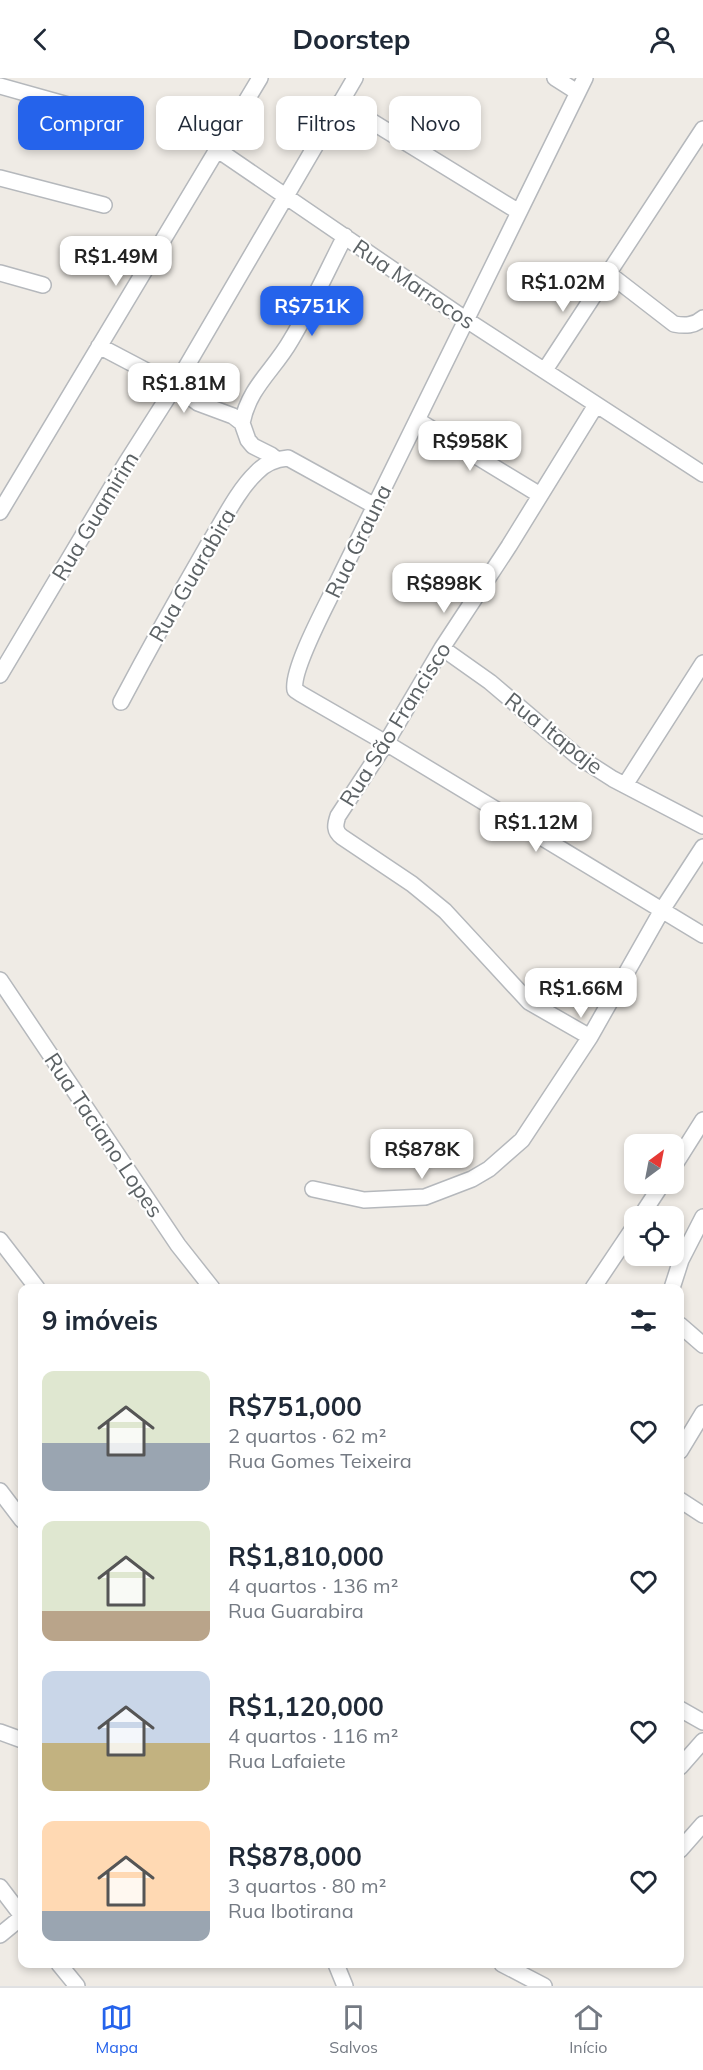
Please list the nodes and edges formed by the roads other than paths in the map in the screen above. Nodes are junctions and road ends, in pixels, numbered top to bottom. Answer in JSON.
{"nodes":[{"id":1,"x":260,"y":78,"type":"edge"},
{"id":2,"x":355,"y":78,"type":"edge"},
{"id":3,"x":555,"y":78,"type":"edge"},
{"id":4,"x":585,"y":78,"type":"edge"},
{"id":5,"x":0,"y":86,"type":"edge"},
{"id":6,"x":577,"y":92,"type":"junction"},
{"id":7,"x":38,"y":96,"type":"edge"},
{"id":8,"x":250,"y":96,"type":"edge"},
{"id":9,"x":344,"y":96,"type":"edge"},
{"id":10,"x":377,"y":125,"type":"edge"},
{"id":11,"x":703,"y":129,"type":"edge"},
{"id":12,"x":218,"y":150,"type":"joint"},
{"id":13,"x":313,"y":150,"type":"edge"},
{"id":14,"x":0,"y":178,"type":"edge"},
{"id":15,"x":287,"y":196,"type":"junction"},
{"id":16,"x":104,"y":205,"type":"dead end"},
{"id":17,"x":519,"y":212,"type":"junction"},
{"id":18,"x":345,"y":236,"type":"junction"},
{"id":19,"x":0,"y":273,"type":"edge"},
{"id":20,"x":608,"y":273,"type":"junction"},
{"id":21,"x":43,"y":285,"type":"dead end"},
{"id":22,"x":703,"y":318,"type":"edge"},
{"id":23,"x":465,"y":319,"type":"junction"},
{"id":24,"x":99,"y":346,"type":"junction"},
{"id":25,"x":545,"y":370,"type":"junction"},
{"id":26,"x":175,"y":386,"type":"junction"},
{"id":27,"x":596,"y":405,"type":"junction"},
{"id":28,"x":417,"y":420,"type":"junction"},
{"id":29,"x":242,"y":423,"type":"junction"},
{"id":30,"x":277,"y":460,"type":"junction"},
{"id":31,"x":703,"y":474,"type":"edge"},
{"id":32,"x":540,"y":495,"type":"junction"},
{"id":33,"x":375,"y":506,"type":"junction"},
{"id":34,"x":0,"y":512,"type":"edge"},
{"id":35,"x":442,"y":648,"type":"junction"},
{"id":36,"x":703,"y":663,"type":"edge"},
{"id":37,"x":0,"y":675,"type":"edge"},
{"id":38,"x":121,"y":702,"type":"dead end"},
{"id":39,"x":386,"y":743,"type":"junction"},
{"id":40,"x":625,"y":785,"type":"junction"},
{"id":41,"x":703,"y":826,"type":"edge"},
{"id":42,"x":703,"y":847,"type":"edge"},
{"id":43,"x":662,"y":910,"type":"junction"},
{"id":44,"x":703,"y":935,"type":"edge"},
{"id":45,"x":0,"y":980,"type":"edge"},
{"id":46,"x":590,"y":1037,"type":"junction"},
{"id":47,"x":703,"y":1120,"type":"edge"},
{"id":48,"x":684,"y":1150,"type":"edge"},
{"id":49,"x":313,"y":1189,"type":"dead end"},
{"id":50,"x":703,"y":1217,"type":"edge"},
{"id":51,"x":0,"y":1240,"type":"edge"},
{"id":52,"x":624,"y":1242,"type":"edge"},
{"id":53,"x":34,"y":1284,"type":"edge"},
{"id":54,"x":210,"y":1284,"type":"edge"},
{"id":55,"x":596,"y":1284,"type":"edge"},
{"id":56,"x":673,"y":1284,"type":"edge"},
{"id":57,"x":684,"y":1328,"type":"edge"},
{"id":58,"x":703,"y":1345,"type":"edge"},
{"id":59,"x":703,"y":1413,"type":"edge"},
{"id":60,"x":684,"y":1444,"type":"edge"},
{"id":61,"x":0,"y":1491,"type":"edge"},
{"id":62,"x":684,"y":1503,"type":"edge"},
{"id":63,"x":18,"y":1515,"type":"edge"},
{"id":64,"x":703,"y":1515,"type":"edge"},
{"id":65,"x":684,"y":1711,"type":"edge"},
{"id":66,"x":703,"y":1722,"type":"edge"},
{"id":67,"x":0,"y":1732,"type":"edge"},
{"id":68,"x":18,"y":1739,"type":"edge"},
{"id":69,"x":703,"y":1741,"type":"edge"},
{"id":70,"x":684,"y":1762,"type":"edge"},
{"id":71,"x":703,"y":1824,"type":"edge"},
{"id":72,"x":684,"y":1845,"type":"edge"},
{"id":73,"x":0,"y":1887,"type":"edge"},
{"id":74,"x":18,"y":1912,"type":"edge"},
{"id":75,"x":18,"y":1920,"type":"edge"},
{"id":76,"x":0,"y":1935,"type":"edge"},
{"id":77,"x":62,"y":1968,"type":"edge"},
{"id":78,"x":338,"y":1968,"type":"edge"},
{"id":79,"x":513,"y":1968,"type":"edge"},
{"id":80,"x":77,"y":1986,"type":"edge"},
{"id":81,"x":345,"y":1986,"type":"edge"},
{"id":82,"x":544,"y":1986,"type":"edge"}],
"edges":[{"from":1,"to":8,"type":"street"},
{"from":2,"to":9,"type":"street","name":"Rua Guamirim"},
{"from":3,"to":6,"type":"street"},
{"from":4,"to":6,"type":"street","name":"Rua Grauna"},
{"from":5,"to":7,"type":"street"},
{"from":6,"to":17,"type":"street","name":"Rua Grauna"},
{"from":10,"to":17,"type":"street"},
{"from":11,"to":20,"type":"street"},
{"from":12,"to":15,"type":"street","name":"Rua Marrocos"},
{"from":12,"to":24,"type":"street"},
{"from":13,"to":15,"type":"street","name":"Rua Guamirim"},
{"from":14,"to":16,"type":"street"},
{"from":15,"to":18,"type":"street","name":"Rua Marrocos"},
{"from":15,"to":26,"type":"street","name":"Rua Guamirim"},
{"from":17,"to":23,"type":"street","name":"Rua Grauna"},
{"from":18,"to":23,"type":"street","name":"Rua Marrocos"},
{"from":18,"to":29,"type":"street"},
{"from":19,"to":21,"type":"street"},
{"from":20,"to":22,"type":"street"},
{"from":20,"to":25,"type":"street"},
{"from":23,"to":25,"type":"street","name":"Rua Marrocos"},
{"from":23,"to":28,"type":"street","name":"Rua Grauna"},
{"from":24,"to":26,"type":"street"},
{"from":24,"to":34,"type":"street"},
{"from":25,"to":27,"type":"street","name":"Rua Marrocos"},
{"from":26,"to":29,"type":"street"},
{"from":26,"to":37,"type":"street","name":"Rua Guamirim"},
{"from":27,"to":31,"type":"street","name":"Rua Marrocos"},
{"from":27,"to":32,"type":"street","name":"Rua São Francisco"},
{"from":28,"to":32,"type":"street"},
{"from":28,"to":33,"type":"street","name":"Rua Grauna"},
{"from":29,"to":30,"type":"street"},
{"from":30,"to":33,"type":"street"},
{"from":30,"to":38,"type":"street","name":"Rua Guarabira"},
{"from":32,"to":35,"type":"street","name":"Rua São Francisco"},
{"from":33,"to":39,"type":"street","name":"Rua Grauna"},
{"from":35,"to":39,"type":"street","name":"Rua São Francisco"},
{"from":35,"to":40,"type":"street","name":"Rua Itapaje"},
{"from":36,"to":40,"type":"street"},
{"from":39,"to":43,"type":"street"},
{"from":39,"to":46,"type":"street","name":"Rua São Francisco"},
{"from":40,"to":41,"type":"street","name":"Rua Itapaje"},
{"from":42,"to":43,"type":"street"},
{"from":43,"to":44,"type":"street"},
{"from":43,"to":46,"type":"street"},
{"from":45,"to":54,"type":"street","name":"Rua Taciano Lopes"},
{"from":46,"to":49,"type":"street"},
{"from":47,"to":48,"type":"street"},
{"from":50,"to":56,"type":"street"},
{"from":51,"to":53,"type":"street"},
{"from":52,"to":55,"type":"street"},
{"from":57,"to":58,"type":"street"},
{"from":59,"to":60,"type":"street"},
{"from":61,"to":63,"type":"street"},
{"from":62,"to":64,"type":"street"},
{"from":65,"to":66,"type":"street"},
{"from":67,"to":68,"type":"street"},
{"from":69,"to":70,"type":"street"},
{"from":71,"to":72,"type":"street"},
{"from":73,"to":74,"type":"street"},
{"from":75,"to":76,"type":"street"},
{"from":77,"to":80,"type":"street"},
{"from":78,"to":81,"type":"street"},
{"from":79,"to":82,"type":"street"}]}
